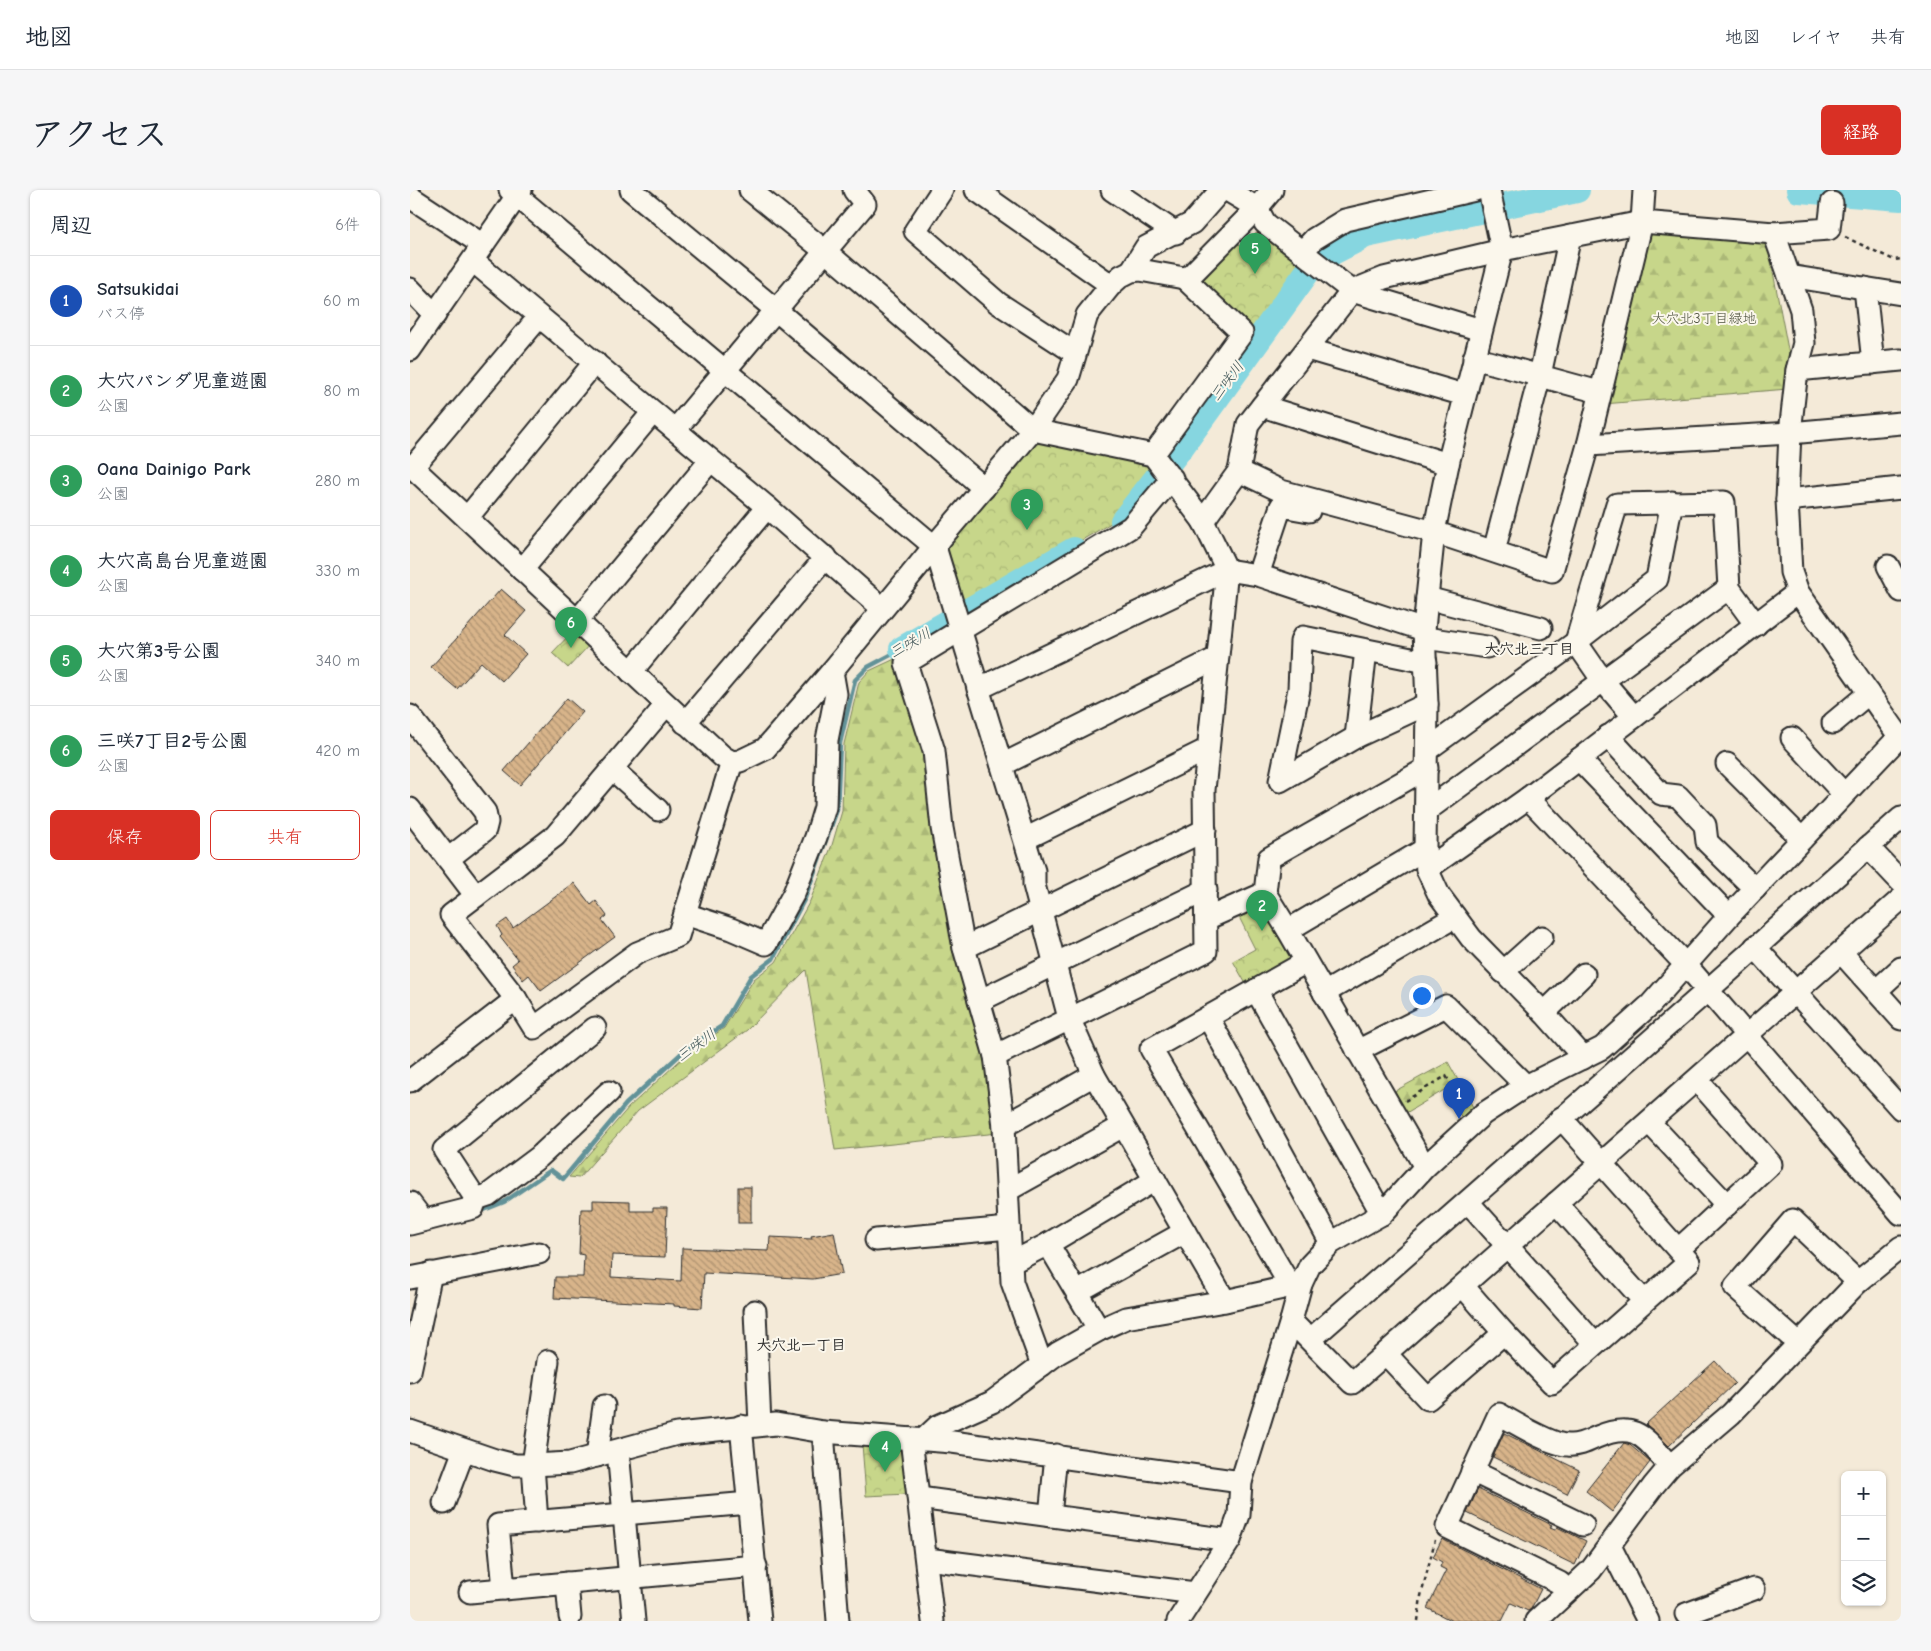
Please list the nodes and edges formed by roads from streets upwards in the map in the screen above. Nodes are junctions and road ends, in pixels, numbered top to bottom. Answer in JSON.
{"nodes":[{"id":1,"x":631,"y":190,"type":"edge"},
{"id":2,"x":750,"y":190,"type":"edge"},
{"id":3,"x":854,"y":190,"type":"edge"},
{"id":4,"x":942,"y":190,"type":"edge"},
{"id":5,"x":976,"y":190,"type":"edge"},
{"id":6,"x":1112,"y":190,"type":"edge"},
{"id":7,"x":1220,"y":190,"type":"edge"},
{"id":8,"x":1227,"y":190,"type":"edge"},
{"id":9,"x":1272,"y":190,"type":"edge"},
{"id":10,"x":1475,"y":190,"type":"edge"},
{"id":11,"x":1489,"y":190,"type":"edge"},
{"id":12,"x":1644,"y":190,"type":"edge"},
{"id":13,"x":516,"y":192,"type":"edge"},
{"id":14,"x":410,"y":197,"type":"edge"},
{"id":15,"x":1832,"y":203,"type":"dead end"},
{"id":16,"x":1257,"y":208,"type":"junction"},
{"id":17,"x":1642,"y":222,"type":"junction"},
{"id":18,"x":1176,"y":233,"type":"junction"},
{"id":19,"x":1774,"y":233,"type":"junction"},
{"id":20,"x":1570,"y":236,"type":"junction"},
{"id":21,"x":1502,"y":250,"type":"junction"},
{"id":22,"x":825,"y":251,"type":"junction"},
{"id":23,"x":478,"y":253,"type":"junction"},
{"id":24,"x":1312,"y":260,"type":"junction"},
{"id":25,"x":1132,"y":271,"type":"junction"},
{"id":26,"x":1789,"y":276,"type":"junction"},
{"id":27,"x":1184,"y":278,"type":"junction"},
{"id":28,"x":1111,"y":286,"type":"junction"},
{"id":29,"x":1866,"y":288,"type":"junction"},
{"id":30,"x":410,"y":289,"type":"edge"},
{"id":31,"x":1352,"y":291,"type":"junction"},
{"id":32,"x":1901,"y":294,"type":"edge"},
{"id":33,"x":776,"y":310,"type":"junction"},
{"id":34,"x":435,"y":315,"type":"junction"},
{"id":35,"x":539,"y":317,"type":"junction"},
{"id":36,"x":1480,"y":330,"type":"junction"},
{"id":37,"x":1307,"y":349,"type":"junction"},
{"id":38,"x":410,"y":350,"type":"edge"},
{"id":39,"x":1075,"y":353,"type":"junction"},
{"id":40,"x":1474,"y":358,"type":"junction"},
{"id":41,"x":1901,"y":360,"type":"edge"},
{"id":42,"x":595,"y":362,"type":"junction"},
{"id":43,"x":1873,"y":363,"type":"junction"},
{"id":44,"x":1797,"y":370,"type":"junction"},
{"id":45,"x":726,"y":371,"type":"junction"},
{"id":46,"x":1540,"y":375,"type":"junction"},
{"id":47,"x":1599,"y":392,"type":"junction"},
{"id":48,"x":1464,"y":395,"type":"junction"},
{"id":49,"x":1262,"y":406,"type":"junction"},
{"id":50,"x":653,"y":412,"type":"junction"},
{"id":51,"x":1901,"y":424,"type":"edge"},
{"id":52,"x":676,"y":430,"type":"junction"},
{"id":53,"x":1033,"y":430,"type":"junction"},
{"id":54,"x":1790,"y":433,"type":"junction"},
{"id":55,"x":1588,"y":445,"type":"junction"},
{"id":56,"x":1153,"y":455,"type":"junction"},
{"id":57,"x":710,"y":461,"type":"junction"},
{"id":58,"x":1448,"y":464,"type":"junction"},
{"id":59,"x":411,"y":466,"type":"edge"},
{"id":60,"x":1239,"y":471,"type":"junction"},
{"id":61,"x":1172,"y":478,"type":"junction"},
{"id":62,"x":984,"y":488,"type":"junction"},
{"id":63,"x":1901,"y":488,"type":"edge"},
{"id":64,"x":1787,"y":500,"type":"junction"},
{"id":65,"x":1672,"y":502,"type":"junction"},
{"id":66,"x":767,"y":507,"type":"junction"},
{"id":67,"x":1364,"y":512,"type":"junction"},
{"id":68,"x":467,"y":518,"type":"junction"},
{"id":69,"x":1203,"y":520,"type":"junction"},
{"id":70,"x":1434,"y":532,"type":"junction"},
{"id":71,"x":935,"y":547,"type":"junction"},
{"id":72,"x":1494,"y":551,"type":"junction"},
{"id":73,"x":826,"y":557,"type":"junction"},
{"id":74,"x":1888,"y":566,"type":"dead end"},
{"id":75,"x":522,"y":570,"type":"junction"},
{"id":76,"x":1227,"y":570,"type":"junction"},
{"id":77,"x":1258,"y":575,"type":"junction"},
{"id":78,"x":1729,"y":588,"type":"junction"},
{"id":79,"x":1901,"y":591,"type":"edge"},
{"id":80,"x":1798,"y":592,"type":"junction"},
{"id":81,"x":1427,"y":598,"type":"junction"},
{"id":82,"x":882,"y":608,"type":"junction"},
{"id":83,"x":577,"y":621,"type":"junction"},
{"id":84,"x":958,"y":622,"type":"junction"},
{"id":85,"x":1756,"y":625,"type":"junction"},
{"id":86,"x":1541,"y":628,"type":"dead end"},
{"id":87,"x":1424,"y":634,"type":"junction"},
{"id":88,"x":1576,"y":642,"type":"junction"},
{"id":89,"x":1487,"y":647,"type":"dead end"},
{"id":90,"x":1366,"y":650,"type":"junction"},
{"id":91,"x":1216,"y":658,"type":"junction"},
{"id":92,"x":1426,"y":662,"type":"junction"},
{"id":93,"x":832,"y":671,"type":"junction"},
{"id":94,"x":631,"y":672,"type":"junction"},
{"id":95,"x":1603,"y":681,"type":"junction"},
{"id":96,"x":978,"y":689,"type":"junction"},
{"id":97,"x":1869,"y":693,"type":"junction"},
{"id":98,"x":1427,"y":704,"type":"junction"},
{"id":99,"x":666,"y":705,"type":"junction"},
{"id":100,"x":410,"y":716,"type":"edge"},
{"id":101,"x":1634,"y":717,"type":"junction"},
{"id":102,"x":686,"y":723,"type":"junction"},
{"id":103,"x":1833,"y":723,"type":"dead end"},
{"id":104,"x":1900,"y":735,"type":"edge"},
{"id":105,"x":1608,"y":736,"type":"junction"},
{"id":106,"x":1356,"y":738,"type":"junction"},
{"id":107,"x":1792,"y":738,"type":"dead end"},
{"id":108,"x":1208,"y":749,"type":"junction"},
{"id":109,"x":1427,"y":759,"type":"junction"},
{"id":110,"x":1579,"y":759,"type":"junction"},
{"id":111,"x":732,"y":762,"type":"junction"},
{"id":112,"x":1727,"y":764,"type":"dead end"},
{"id":113,"x":1002,"y":765,"type":"junction"},
{"id":114,"x":612,"y":769,"type":"junction"},
{"id":115,"x":1844,"y":794,"type":"junction"},
{"id":116,"x":1528,"y":798,"type":"junction"},
{"id":117,"x":410,"y":810,"type":"edge"},
{"id":118,"x":658,"y":810,"type":"dead end"},
{"id":119,"x":1426,"y":811,"type":"junction"},
{"id":120,"x":1901,"y":818,"type":"edge"},
{"id":121,"x":1205,"y":830,"type":"junction"},
{"id":122,"x":1025,"y":839,"type":"junction"},
{"id":123,"x":1802,"y":839,"type":"junction"},
{"id":124,"x":1868,"y":847,"type":"junction"},
{"id":125,"x":1426,"y":859,"type":"junction"},
{"id":126,"x":448,"y":860,"type":"junction"},
{"id":127,"x":1901,"y":882,"type":"edge"},
{"id":128,"x":1755,"y":889,"type":"junction"},
{"id":129,"x":1206,"y":890,"type":"junction"},
{"id":130,"x":1265,"y":893,"type":"junction"},
{"id":131,"x":476,"y":896,"type":"junction"},
{"id":132,"x":1901,"y":899,"type":"edge"},
{"id":133,"x":1040,"y":911,"type":"junction"},
{"id":134,"x":685,"y":914,"type":"junction"},
{"id":135,"x":1729,"y":916,"type":"junction"},
{"id":136,"x":1455,"y":918,"type":"junction"},
{"id":137,"x":1206,"y":919,"type":"junction"},
{"id":138,"x":1288,"y":930,"type":"junction"},
{"id":139,"x":1542,"y":937,"type":"dead end"},
{"id":140,"x":1756,"y":947,"type":"junction"},
{"id":141,"x":964,"y":948,"type":"junction"},
{"id":142,"x":1841,"y":952,"type":"junction"},
{"id":143,"x":1306,"y":962,"type":"junction"},
{"id":144,"x":1055,"y":964,"type":"junction"},
{"id":145,"x":1686,"y":965,"type":"junction"},
{"id":146,"x":1901,"y":968,"type":"edge"},
{"id":147,"x":1503,"y":972,"type":"junction"},
{"id":148,"x":1584,"y":974,"type":"dead end"},
{"id":149,"x":1256,"y":990,"type":"junction"},
{"id":150,"x":1708,"y":990,"type":"junction"},
{"id":151,"x":1876,"y":991,"type":"junction"},
{"id":152,"x":1796,"y":992,"type":"junction"},
{"id":153,"x":1324,"y":993,"type":"junction"},
{"id":154,"x":516,"y":999,"type":"junction"},
{"id":155,"x":979,"y":1001,"type":"junction"},
{"id":156,"x":1544,"y":1013,"type":"junction"},
{"id":157,"x":1208,"y":1016,"type":"junction"},
{"id":158,"x":1069,"y":1018,"type":"junction"},
{"id":159,"x":1901,"y":1019,"type":"edge"},
{"id":160,"x":596,"y":1028,"type":"dead end"},
{"id":161,"x":1746,"y":1036,"type":"junction"},
{"id":162,"x":1357,"y":1051,"type":"junction"},
{"id":163,"x":994,"y":1056,"type":"junction"},
{"id":164,"x":1584,"y":1058,"type":"junction"},
{"id":165,"x":1094,"y":1075,"type":"junction"},
{"id":166,"x":1697,"y":1080,"type":"junction"},
{"id":167,"x":410,"y":1081,"type":"edge"},
{"id":168,"x":1526,"y":1086,"type":"junction"},
{"id":169,"x":609,"y":1092,"type":"dead end"},
{"id":170,"x":1901,"y":1110,"type":"edge"},
{"id":171,"x":1561,"y":1118,"type":"junction"},
{"id":172,"x":1649,"y":1122,"type":"junction"},
{"id":173,"x":1004,"y":1126,"type":"junction"},
{"id":174,"x":1123,"y":1126,"type":"junction"},
{"id":175,"x":1602,"y":1164,"type":"junction"},
{"id":176,"x":1425,"y":1167,"type":"junction"},
{"id":177,"x":1155,"y":1180,"type":"junction"},
{"id":178,"x":1008,"y":1190,"type":"junction"},
{"id":179,"x":476,"y":1199,"type":"junction"},
{"id":180,"x":1468,"y":1202,"type":"junction"},
{"id":181,"x":410,"y":1203,"type":"edge"},
{"id":182,"x":1556,"y":1204,"type":"junction"},
{"id":183,"x":1727,"y":1205,"type":"junction"},
{"id":184,"x":1382,"y":1214,"type":"junction"},
{"id":185,"x":1901,"y":1214,"type":"edge"},
{"id":186,"x":417,"y":1222,"type":"edge"},
{"id":187,"x":1009,"y":1228,"type":"junction"},
{"id":188,"x":1185,"y":1232,"type":"junction"},
{"id":189,"x":876,"y":1240,"type":"dead end"},
{"id":190,"x":1331,"y":1243,"type":"junction"},
{"id":191,"x":1048,"y":1244,"type":"junction"},
{"id":192,"x":1508,"y":1246,"type":"junction"},
{"id":193,"x":1901,"y":1247,"type":"edge"},
{"id":194,"x":1679,"y":1249,"type":"junction"},
{"id":195,"x":539,"y":1253,"type":"dead end"},
{"id":196,"x":1011,"y":1263,"type":"junction"},
{"id":197,"x":431,"y":1274,"type":"junction"},
{"id":198,"x":410,"y":1278,"type":"edge"},
{"id":199,"x":1858,"y":1282,"type":"junction"},
{"id":200,"x":1296,"y":1286,"type":"junction"},
{"id":201,"x":1463,"y":1286,"type":"junction"},
{"id":202,"x":1076,"y":1292,"type":"junction"},
{"id":203,"x":1225,"y":1301,"type":"junction"},
{"id":204,"x":1644,"y":1301,"type":"junction"},
{"id":205,"x":754,"y":1310,"type":"dead end"},
{"id":206,"x":1292,"y":1321,"type":"junction"},
{"id":207,"x":1099,"y":1330,"type":"junction"},
{"id":208,"x":1504,"y":1333,"type":"junction"},
{"id":209,"x":1311,"y":1339,"type":"junction"},
{"id":210,"x":1595,"y":1344,"type":"junction"},
{"id":211,"x":1798,"y":1344,"type":"junction"},
{"id":212,"x":1386,"y":1354,"type":"junction"},
{"id":213,"x":548,"y":1361,"type":"dead end"},
{"id":214,"x":1042,"y":1365,"type":"junction"},
{"id":215,"x":410,"y":1371,"type":"edge"},
{"id":216,"x":604,"y":1406,"type":"dead end"},
{"id":217,"x":750,"y":1426,"type":"junction"},
{"id":218,"x":410,"y":1431,"type":"edge"},
{"id":219,"x":823,"y":1432,"type":"junction"},
{"id":220,"x":917,"y":1440,"type":"junction"},
{"id":221,"x":464,"y":1450,"type":"junction"},
{"id":222,"x":618,"y":1451,"type":"junction"},
{"id":223,"x":1056,"y":1455,"type":"junction"},
{"id":224,"x":597,"y":1456,"type":"junction"},
{"id":225,"x":533,"y":1465,"type":"junction"},
{"id":226,"x":1670,"y":1466,"type":"junction"},
{"id":227,"x":1472,"y":1471,"type":"junction"},
{"id":228,"x":1241,"y":1482,"type":"junction"},
{"id":229,"x":919,"y":1498,"type":"junction"},
{"id":230,"x":749,"y":1503,"type":"junction"},
{"id":231,"x":444,"y":1504,"type":"dead end"},
{"id":232,"x":624,"y":1514,"type":"junction"},
{"id":233,"x":1050,"y":1516,"type":"junction"},
{"id":234,"x":537,"y":1522,"type":"junction"},
{"id":235,"x":1583,"y":1525,"type":"dead end"},
{"id":236,"x":1230,"y":1540,"type":"junction"},
{"id":237,"x":1610,"y":1546,"type":"junction"},
{"id":238,"x":926,"y":1558,"type":"junction"},
{"id":239,"x":756,"y":1566,"type":"junction"},
{"id":240,"x":630,"y":1577,"type":"junction"},
{"id":241,"x":567,"y":1583,"type":"junction"},
{"id":242,"x":1560,"y":1583,"type":"dead end"},
{"id":243,"x":504,"y":1589,"type":"junction"},
{"id":244,"x":1754,"y":1589,"type":"dead end"},
{"id":245,"x":470,"y":1592,"type":"dead end"},
{"id":246,"x":1195,"y":1593,"type":"junction"},
{"id":247,"x":570,"y":1616,"type":"dead end"},
{"id":248,"x":1682,"y":1619,"type":"edge"},
{"id":249,"x":755,"y":1620,"type":"edge"},
{"id":250,"x":634,"y":1621,"type":"edge"},
{"id":251,"x":838,"y":1621,"type":"edge"},
{"id":252,"x":933,"y":1621,"type":"edge"},
{"id":253,"x":1178,"y":1621,"type":"edge"},
{"id":254,"x":1536,"y":1621,"type":"edge"},
{"id":255,"x":1648,"y":1621,"type":"edge"}],
"edges":[{"from":1,"to":33,"type":"street"},
{"from":2,"to":22,"type":"street"},
{"from":3,"to":22,"type":"street"},
{"from":4,"to":39,"type":"street"},
{"from":5,"to":28,"type":"street"},
{"from":6,"to":18,"type":"street"},
{"from":7,"to":18,"type":"street"},
{"from":8,"to":16,"type":"street"},
{"from":9,"to":16,"type":"street"},
{"from":10,"to":24,"type":"street"},
{"from":11,"to":21,"type":"street"},
{"from":12,"to":17,"type":"street"},
{"from":13,"to":23,"type":"street"},
{"from":13,"to":45,"type":"street"},
{"from":14,"to":23,"type":"street"},
{"from":15,"to":19,"type":"street"},
{"from":16,"to":24,"type":"street"},
{"from":16,"to":27,"type":"street"},
{"from":17,"to":19,"type":"street"},
{"from":17,"to":20,"type":"street"},
{"from":17,"to":47,"type":"street"},
{"from":18,"to":25,"type":"street"},
{"from":19,"to":26,"type":"street"},
{"from":20,"to":21,"type":"street"},
{"from":20,"to":46,"type":"street"},
{"from":21,"to":31,"type":"street"},
{"from":21,"to":36,"type":"street"},
{"from":22,"to":33,"type":"street"},
{"from":22,"to":53,"type":"street"},
{"from":23,"to":34,"type":"street"},
{"from":23,"to":35,"type":"street"},
{"from":24,"to":31,"type":"street"},
{"from":25,"to":27,"type":"street"},
{"from":25,"to":28,"type":"street"},
{"from":26,"to":29,"type":"street"},
{"from":26,"to":44,"type":"street"},
{"from":27,"to":56,"type":"street"},
{"from":28,"to":39,"type":"street"},
{"from":29,"to":32,"type":"street"},
{"from":29,"to":43,"type":"street"},
{"from":30,"to":34,"type":"street"},
{"from":31,"to":36,"type":"street"},
{"from":31,"to":37,"type":"street"},
{"from":33,"to":45,"type":"street"},
{"from":33,"to":62,"type":"street"},
{"from":34,"to":38,"type":"street"},
{"from":35,"to":42,"type":"street"},
{"from":35,"to":59,"type":"street"},
{"from":36,"to":40,"type":"street"},
{"from":37,"to":48,"type":"street"},
{"from":37,"to":49,"type":"street"},
{"from":39,"to":53,"type":"street"},
{"from":40,"to":46,"type":"street"},
{"from":40,"to":48,"type":"street"},
{"from":41,"to":43,"type":"street"},
{"from":42,"to":50,"type":"street"},
{"from":42,"to":68,"type":"street"},
{"from":43,"to":44,"type":"street"},
{"from":44,"to":54,"type":"street"},
{"from":45,"to":52,"type":"street"},
{"from":45,"to":71,"type":"street"},
{"from":46,"to":47,"type":"street"},
{"from":46,"to":72,"type":"street"},
{"from":47,"to":55,"type":"street"},
{"from":48,"to":58,"type":"street"},
{"from":49,"to":58,"type":"street"},
{"from":49,"to":60,"type":"street"},
{"from":50,"to":52,"type":"street"},
{"from":50,"to":75,"type":"street"},
{"from":51,"to":54,"type":"street"},
{"from":52,"to":57,"type":"street"},
{"from":53,"to":56,"type":"street"},
{"from":53,"to":62,"type":"street"},
{"from":54,"to":55,"type":"street"},
{"from":54,"to":64,"type":"street"},
{"from":55,"to":72,"type":"street"},
{"from":56,"to":61,"type":"street"},
{"from":57,"to":66,"type":"street"},
{"from":57,"to":83,"type":"street"},
{"from":58,"to":70,"type":"street"},
{"from":59,"to":68,"type":"street"},
{"from":60,"to":67,"type":"street"},
{"from":60,"to":69,"type":"street"},
{"from":61,"to":69,"type":"street"},
{"from":61,"to":84,"type":"street"},
{"from":62,"to":71,"type":"street"},
{"from":63,"to":64,"type":"street"},
{"from":64,"to":80,"type":"street"},
{"from":65,"to":78,"type":"street"},
{"from":65,"to":88,"type":"street"},
{"from":65,"to":88,"type":"street"},
{"from":66,"to":73,"type":"street"},
{"from":66,"to":94,"type":"street"},
{"from":67,"to":70,"type":"street"},
{"from":67,"to":77,"type":"street"},
{"from":68,"to":75,"type":"street"},
{"from":69,"to":76,"type":"street"},
{"from":70,"to":72,"type":"street"},
{"from":70,"to":81,"type":"street"},
{"from":71,"to":82,"type":"street"},
{"from":71,"to":84,"type":"street"},
{"from":73,"to":82,"type":"street"},
{"from":73,"to":102,"type":"street"},
{"from":74,"to":79,"type":"street"},
{"from":75,"to":83,"type":"street"},
{"from":76,"to":77,"type":"street"},
{"from":76,"to":91,"type":"street"},
{"from":76,"to":96,"type":"street"},
{"from":77,"to":87,"type":"street"},
{"from":78,"to":85,"type":"street"},
{"from":78,"to":95,"type":"street"},
{"from":80,"to":85,"type":"street"},
{"from":80,"to":97,"type":"street"},
{"from":81,"to":86,"type":"street"},
{"from":81,"to":87,"type":"street"},
{"from":82,"to":93,"type":"street"},
{"from":83,"to":94,"type":"street"},
{"from":84,"to":96,"type":"street"},
{"from":84,"to":141,"type":"street"},
{"from":85,"to":101,"type":"street"},
{"from":87,"to":89,"type":"street"},
{"from":87,"to":92,"type":"street"},
{"from":88,"to":95,"type":"street"},
{"from":88,"to":109,"type":"street"},
{"from":90,"to":92,"type":"street"},
{"from":90,"to":106,"type":"street"},
{"from":90,"to":106,"type":"street"},
{"from":91,"to":108,"type":"street"},
{"from":91,"to":113,"type":"street"},
{"from":92,"to":98,"type":"street"},
{"from":93,"to":111,"type":"street"},
{"from":93,"to":134,"type":"street"},
{"from":94,"to":99,"type":"street"},
{"from":95,"to":101,"type":"street"},
{"from":95,"to":119,"type":"street"},
{"from":96,"to":113,"type":"street"},
{"from":97,"to":103,"type":"street"},
{"from":97,"to":104,"type":"street"},
{"from":98,"to":106,"type":"street"},
{"from":98,"to":109,"type":"street"},
{"from":99,"to":102,"type":"street"},
{"from":99,"to":114,"type":"street"},
{"from":100,"to":126,"type":"street"},
{"from":101,"to":105,"type":"street"},
{"from":102,"to":111,"type":"street"},
{"from":104,"to":115,"type":"street"},
{"from":105,"to":110,"type":"street"},
{"from":105,"to":128,"type":"street"},
{"from":107,"to":115,"type":"street"},
{"from":108,"to":121,"type":"street"},
{"from":108,"to":122,"type":"street"},
{"from":109,"to":119,"type":"street"},
{"from":109,"to":130,"type":"street"},
{"from":110,"to":116,"type":"street"},
{"from":110,"to":135,"type":"street"},
{"from":111,"to":134,"type":"street"},
{"from":112,"to":123,"type":"street"},
{"from":113,"to":122,"type":"street"},
{"from":114,"to":118,"type":"street"},
{"from":114,"to":131,"type":"street"},
{"from":115,"to":123,"type":"street"},
{"from":116,"to":125,"type":"street"},
{"from":116,"to":145,"type":"street"},
{"from":117,"to":126,"type":"street"},
{"from":119,"to":125,"type":"street"},
{"from":120,"to":124,"type":"street"},
{"from":121,"to":129,"type":"street"},
{"from":121,"to":133,"type":"street"},
{"from":122,"to":133,"type":"street"},
{"from":123,"to":128,"type":"street"},
{"from":124,"to":127,"type":"street"},
{"from":124,"to":140,"type":"street"},
{"from":125,"to":136,"type":"street"},
{"from":125,"to":138,"type":"street"},
{"from":126,"to":131,"type":"street"},
{"from":128,"to":135,"type":"street"},
{"from":129,"to":137,"type":"street"},
{"from":129,"to":144,"type":"street"},
{"from":130,"to":137,"type":"street"},
{"from":130,"to":138,"type":"street"},
{"from":131,"to":154,"type":"street"},
{"from":132,"to":142,"type":"street"},
{"from":133,"to":141,"type":"street"},
{"from":133,"to":144,"type":"street"},
{"from":134,"to":154,"type":"street"},
{"from":135,"to":145,"type":"street"},
{"from":136,"to":147,"type":"street"},
{"from":136,"to":153,"type":"street"},
{"from":137,"to":158,"type":"street"},
{"from":138,"to":143,"type":"street"},
{"from":139,"to":147,"type":"street"},
{"from":140,"to":150,"type":"street"},
{"from":140,"to":152,"type":"street"},
{"from":141,"to":155,"type":"street"},
{"from":142,"to":151,"type":"street"},
{"from":142,"to":152,"type":"street"},
{"from":143,"to":149,"type":"street"},
{"from":143,"to":153,"type":"street"},
{"from":144,"to":155,"type":"street"},
{"from":144,"to":158,"type":"street"},
{"from":145,"to":150,"type":"street"},
{"from":145,"to":164,"type":"street"},
{"from":146,"to":151,"type":"street"},
{"from":147,"to":156,"type":"street"},
{"from":148,"to":156,"type":"street"},
{"from":149,"to":157,"type":"street"},
{"from":149,"to":184,"type":"street"},
{"from":150,"to":161,"type":"street"},
{"from":150,"to":171,"type":"street"},
{"from":151,"to":159,"type":"street"},
{"from":152,"to":161,"type":"street"},
{"from":152,"to":170,"type":"street"},
{"from":153,"to":162,"type":"street"},
{"from":154,"to":167,"type":"street"},
{"from":155,"to":163,"type":"street"},
{"from":156,"to":164,"type":"street"},
{"from":157,"to":190,"type":"street"},
{"from":157,"to":200,"type":"street"},
{"from":158,"to":163,"type":"street"},
{"from":158,"to":165,"type":"street"},
{"from":160,"to":179,"type":"street"},
{"from":161,"to":166,"type":"street"},
{"from":161,"to":185,"type":"street"},
{"from":162,"to":168,"type":"street"},
{"from":162,"to":176,"type":"street"},
{"from":163,"to":173,"type":"street"},
{"from":164,"to":168,"type":"street"},
{"from":165,"to":173,"type":"street"},
{"from":165,"to":174,"type":"street"},
{"from":166,"to":172,"type":"street"},
{"from":166,"to":183,"type":"street"},
{"from":168,"to":176,"type":"street"},
{"from":169,"to":179,"type":"street"},
{"from":171,"to":175,"type":"street"},
{"from":171,"to":180,"type":"street"},
{"from":172,"to":175,"type":"street"},
{"from":172,"to":183,"type":"street"},
{"from":173,"to":178,"type":"street"},
{"from":174,"to":177,"type":"street"},
{"from":174,"to":178,"type":"street"},
{"from":175,"to":182,"type":"street"},
{"from":175,"to":194,"type":"street"},
{"from":176,"to":184,"type":"street"},
{"from":177,"to":188,"type":"street"},
{"from":177,"to":191,"type":"street"},
{"from":178,"to":187,"type":"street"},
{"from":179,"to":186,"type":"street"},
{"from":180,"to":192,"type":"street"},
{"from":180,"to":209,"type":"street"},
{"from":181,"to":186,"type":"street"},
{"from":182,"to":192,"type":"street"},
{"from":182,"to":204,"type":"street"},
{"from":183,"to":194,"type":"street"},
{"from":184,"to":190,"type":"street"},
{"from":187,"to":189,"type":"street"},
{"from":187,"to":196,"type":"street"},
{"from":188,"to":202,"type":"street"},
{"from":188,"to":203,"type":"street"},
{"from":190,"to":200,"type":"street"},
{"from":191,"to":196,"type":"street"},
{"from":191,"to":202,"type":"street"},
{"from":192,"to":201,"type":"street"},
{"from":192,"to":210,"type":"street"},
{"from":193,"to":199,"type":"street"},
{"from":194,"to":204,"type":"street"},
{"from":195,"to":197,"type":"street"},
{"from":196,"to":214,"type":"street"},
{"from":197,"to":198,"type":"street"},
{"from":197,"to":215,"type":"street"},
{"from":199,"to":211,"type":"street"},
{"from":199,"to":211,"type":"street"},
{"from":200,"to":203,"type":"street"},
{"from":200,"to":206,"type":"street"},
{"from":201,"to":208,"type":"street"},
{"from":201,"to":212,"type":"street"},
{"from":202,"to":207,"type":"street"},
{"from":203,"to":207,"type":"street"},
{"from":204,"to":210,"type":"street"},
{"from":205,"to":217,"type":"street"},
{"from":206,"to":209,"type":"street"},
{"from":206,"to":228,"type":"street"},
{"from":207,"to":214,"type":"street"},
{"from":208,"to":210,"type":"street"},
{"from":208,"to":212,"type":"street"},
{"from":209,"to":212,"type":"street"},
{"from":211,"to":226,"type":"street"},
{"from":213,"to":225,"type":"street"},
{"from":214,"to":220,"type":"street"},
{"from":216,"to":224,"type":"street"},
{"from":217,"to":219,"type":"street"},
{"from":217,"to":222,"type":"street"},
{"from":217,"to":230,"type":"street"},
{"from":218,"to":221,"type":"street"},
{"from":219,"to":220,"type":"street"},
{"from":219,"to":251,"type":"street"},
{"from":220,"to":223,"type":"street"},
{"from":220,"to":229,"type":"street"},
{"from":221,"to":225,"type":"street"},
{"from":221,"to":231,"type":"street"},
{"from":222,"to":224,"type":"street"},
{"from":222,"to":232,"type":"street"},
{"from":223,"to":228,"type":"street"},
{"from":223,"to":233,"type":"street"},
{"from":224,"to":225,"type":"street"},
{"from":225,"to":234,"type":"street"},
{"from":226,"to":227,"type":"street"},
{"from":226,"to":237,"type":"street"},
{"from":227,"to":235,"type":"street"},
{"from":227,"to":242,"type":"street"},
{"from":228,"to":236,"type":"street"},
{"from":229,"to":233,"type":"street"},
{"from":229,"to":238,"type":"street"},
{"from":230,"to":232,"type":"street"},
{"from":230,"to":239,"type":"street"},
{"from":232,"to":234,"type":"street"},
{"from":232,"to":240,"type":"street"},
{"from":233,"to":236,"type":"street"},
{"from":234,"to":243,"type":"street"},
{"from":236,"to":246,"type":"street"},
{"from":237,"to":254,"type":"street"},
{"from":237,"to":255,"type":"street"},
{"from":238,"to":246,"type":"street"},
{"from":238,"to":252,"type":"street"},
{"from":239,"to":240,"type":"street"},
{"from":239,"to":249,"type":"street"},
{"from":240,"to":241,"type":"street"},
{"from":240,"to":250,"type":"street"},
{"from":241,"to":243,"type":"street"},
{"from":241,"to":247,"type":"street"},
{"from":243,"to":245,"type":"street"},
{"from":244,"to":248,"type":"street"},
{"from":246,"to":253,"type":"street"}]}
